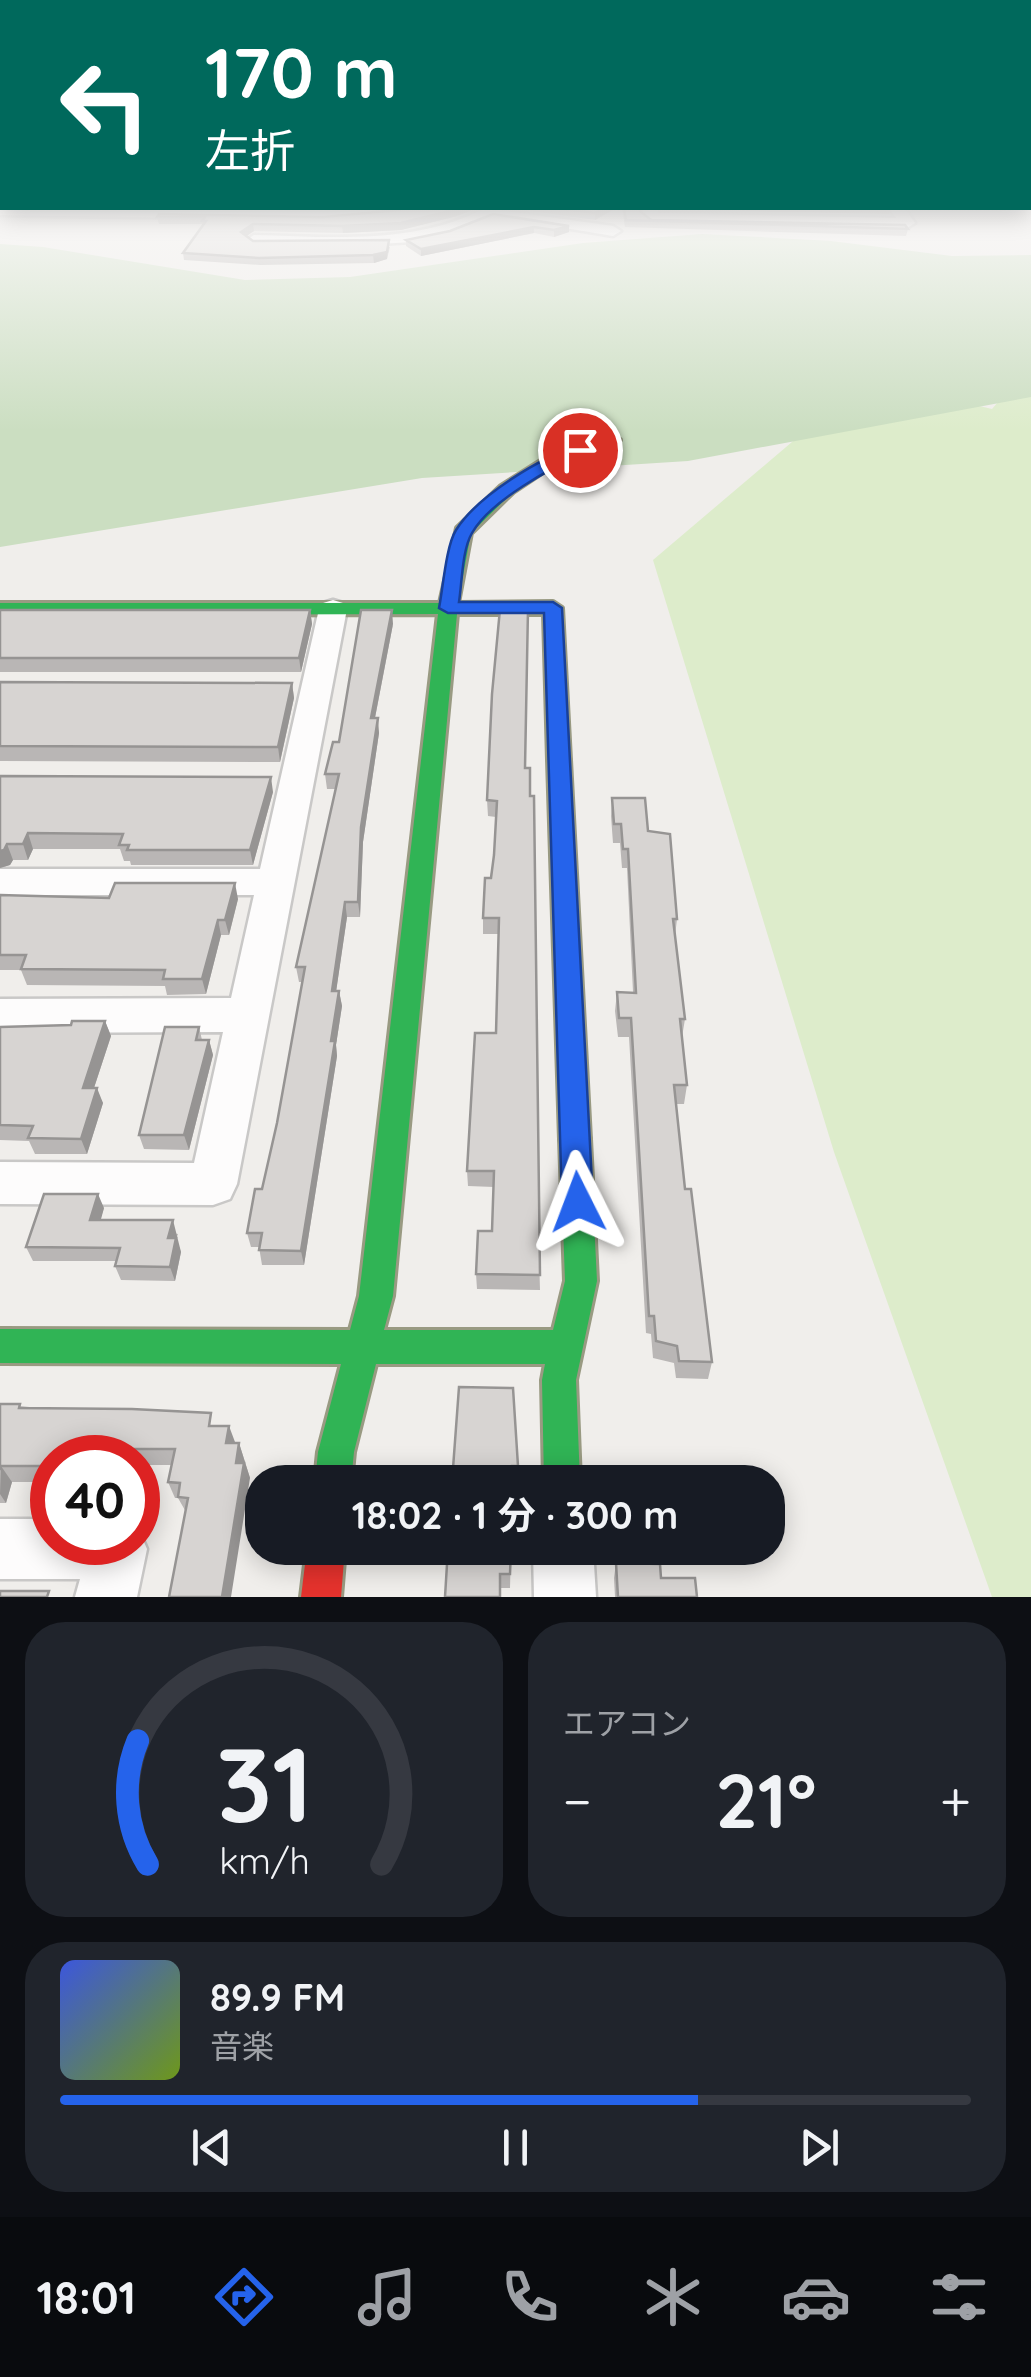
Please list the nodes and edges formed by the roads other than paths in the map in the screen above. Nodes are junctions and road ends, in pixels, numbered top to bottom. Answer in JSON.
{"nodes":[{"id":1,"x":613,"y":440,"type":"dead end"},
{"id":2,"x":448,"y":608,"type":"junction"},
{"id":3,"x":0,"y":609,"type":"edge"},
{"id":4,"x":333,"y":609,"type":"junction"},
{"id":5,"x":0,"y":882,"type":"edge"},
{"id":6,"x":276,"y":882,"type":"junction"},
{"id":7,"x":249,"y":1015,"type":"junction"},
{"id":8,"x":0,"y":1016,"type":"edge"},
{"id":9,"x":0,"y":1183,"type":"edge"},
{"id":10,"x":0,"y":1346,"type":"edge"},
{"id":11,"x":567,"y":1347,"type":"junction"},
{"id":12,"x":361,"y":1348,"type":"junction"},
{"id":13,"x":337,"y":1465,"type":"edge"},
{"id":14,"x":562,"y":1465,"type":"edge"},
{"id":15,"x":0,"y":1550,"type":"edge"},
{"id":16,"x":324,"y":1565,"type":"edge"},
{"id":17,"x":564,"y":1565,"type":"edge"},
{"id":18,"x":106,"y":1597,"type":"edge"},
{"id":19,"x":321,"y":1597,"type":"edge"},
{"id":20,"x":565,"y":1597,"type":"edge"}],
"edges":[{"from":1,"to":2,"type":"street"},
{"from":2,"to":4,"type":"street"},
{"from":2,"to":11,"type":"street"},
{"from":2,"to":12,"type":"street"},
{"from":3,"to":4,"type":"street"},
{"from":4,"to":6,"type":"street"},
{"from":5,"to":6,"type":"street"},
{"from":6,"to":7,"type":"street"},
{"from":7,"to":8,"type":"street"},
{"from":7,"to":9,"type":"street"},
{"from":10,"to":12,"type":"street"},
{"from":11,"to":12,"type":"street"},
{"from":11,"to":14,"type":"street"},
{"from":12,"to":13,"type":"street"},
{"from":15,"to":18,"type":"street"},
{"from":16,"to":19,"type":"street"},
{"from":17,"to":20,"type":"street"}]}
